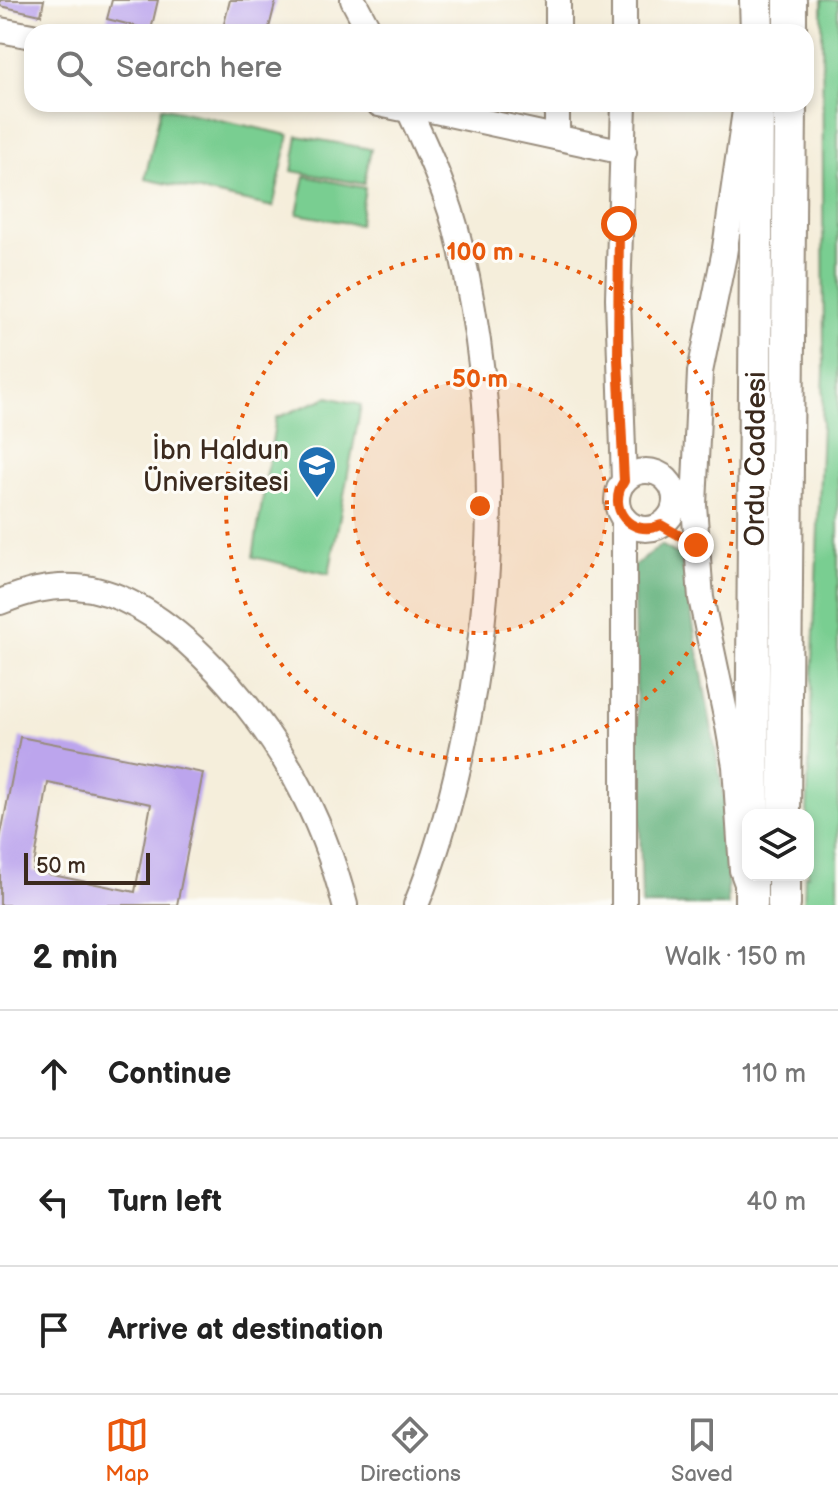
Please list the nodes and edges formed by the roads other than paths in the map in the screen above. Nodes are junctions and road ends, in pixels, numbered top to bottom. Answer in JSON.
{"nodes":[{"id":1,"x":353,"y":0,"type":"edge"},
{"id":2,"x":558,"y":0,"type":"edge"},
{"id":3,"x":624,"y":0,"type":"edge"},
{"id":4,"x":756,"y":0,"type":"edge"},
{"id":5,"x":790,"y":0,"type":"edge"},
{"id":6,"x":366,"y":24,"type":"edge"},
{"id":7,"x":558,"y":24,"type":"edge"},
{"id":8,"x":624,"y":24,"type":"edge"},
{"id":9,"x":757,"y":24,"type":"edge"},
{"id":10,"x":790,"y":24,"type":"edge"},
{"id":11,"x":0,"y":30,"type":"edge"},
{"id":12,"x":24,"y":34,"type":"edge"},
{"id":13,"x":409,"y":112,"type":"edge"},
{"id":14,"x":440,"y":112,"type":"edge"},
{"id":15,"x":557,"y":112,"type":"edge"},
{"id":16,"x":624,"y":112,"type":"edge"},
{"id":17,"x":745,"y":112,"type":"edge"},
{"id":18,"x":757,"y":112,"type":"edge"},
{"id":19,"x":790,"y":112,"type":"edge"},
{"id":20,"x":557,"y":137,"type":"junction"},
{"id":21,"x":624,"y":152,"type":"junction"},
{"id":22,"x":696,"y":456,"type":"junction"},
{"id":23,"x":654,"y":473,"type":"junction"},
{"id":24,"x":624,"y":481,"type":"junction"},
{"id":25,"x":624,"y":519,"type":"junction"},
{"id":26,"x":661,"y":525,"type":"junction"},
{"id":27,"x":696,"y":545,"type":"junction"},
{"id":28,"x":0,"y":602,"type":"edge"},
{"id":29,"x":752,"y":809,"type":"edge"},
{"id":30,"x":784,"y":809,"type":"edge"},
{"id":31,"x":784,"y":881,"type":"edge"},
{"id":32,"x":751,"y":892,"type":"edge"},
{"id":33,"x":345,"y":905,"type":"edge"},
{"id":34,"x":416,"y":905,"type":"edge"},
{"id":35,"x":624,"y":905,"type":"edge"},
{"id":36,"x":784,"y":905,"type":"edge"}],
"edges":[{"from":1,"to":6,"type":"lane"},
{"from":2,"to":7,"type":"lane"},
{"from":3,"to":8,"type":"lane"},
{"from":4,"to":9,"type":"main road"},
{"from":5,"to":10,"type":"main road"},
{"from":11,"to":12,"type":"lane"},
{"from":13,"to":34,"type":"lane"},
{"from":14,"to":20,"type":"lane"},
{"from":15,"to":20,"type":"lane"},
{"from":16,"to":21,"type":"lane"},
{"from":17,"to":22,"type":"lane"},
{"from":18,"to":29,"type":"main road","name":"Ordu Caddesi"},
{"from":19,"to":30,"type":"main road","name":"Ordu Caddesi"},
{"from":20,"to":21,"type":"lane"},
{"from":21,"to":24,"type":"lane"},
{"from":22,"to":23,"type":"lane"},
{"from":22,"to":27,"type":"lane"},
{"from":23,"to":24,"type":"lane"},
{"from":23,"to":26,"type":"lane"},
{"from":24,"to":25,"type":"lane"},
{"from":25,"to":26,"type":"lane"},
{"from":25,"to":35,"type":"lane"},
{"from":26,"to":27,"type":"lane"},
{"from":27,"to":32,"type":"lane"},
{"from":28,"to":33,"type":"lane"},
{"from":31,"to":36,"type":"main road"}]}
